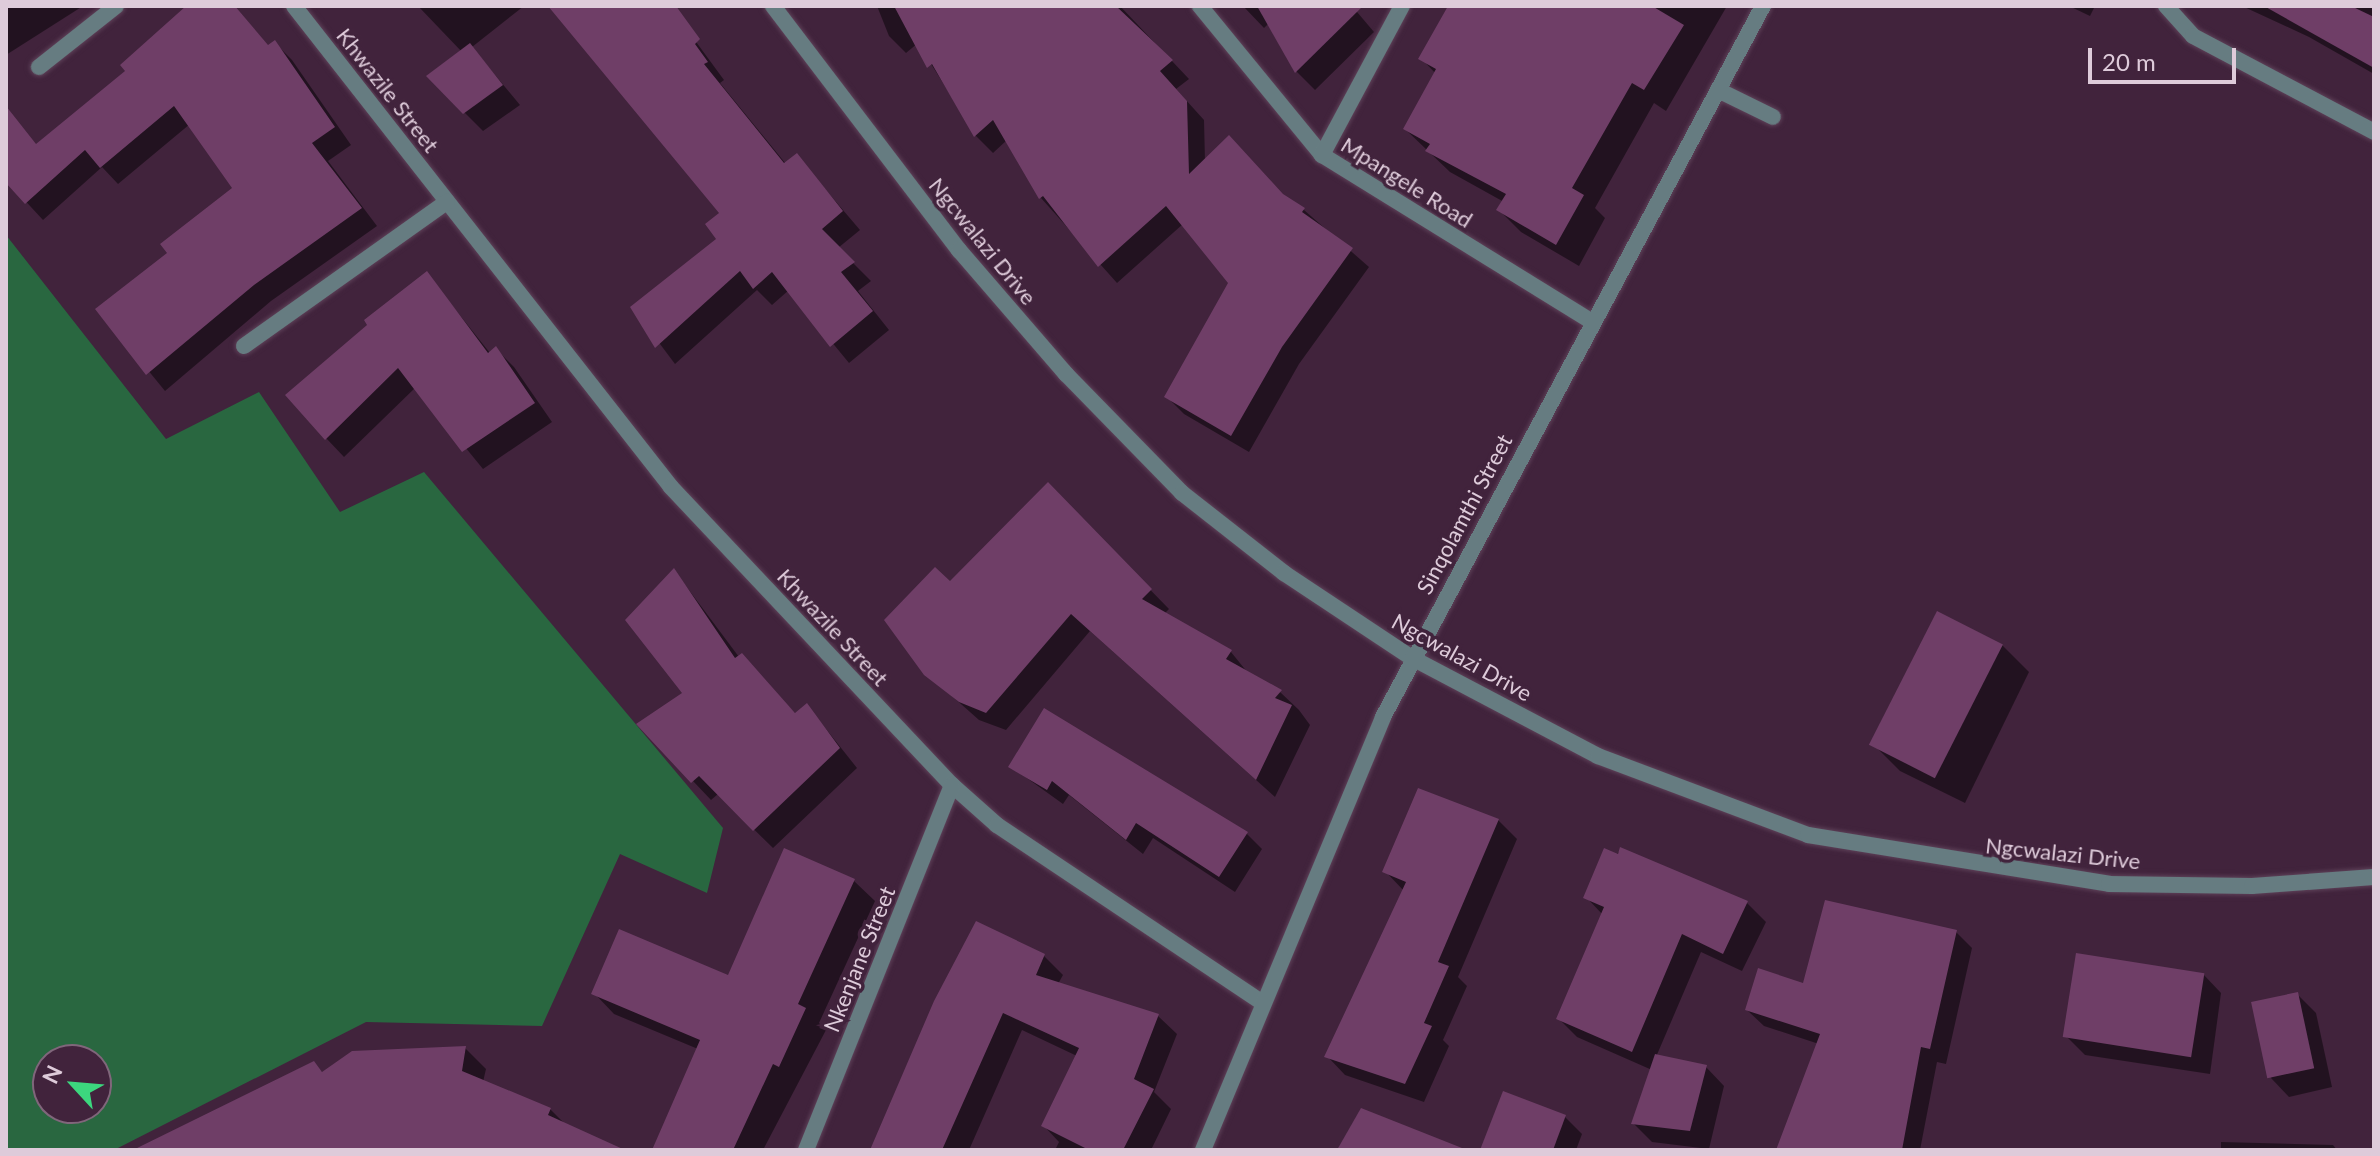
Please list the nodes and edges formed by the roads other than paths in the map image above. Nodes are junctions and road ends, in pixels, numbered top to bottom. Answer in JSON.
{"nodes":[{"id":1,"x":116,"y":6,"type":"edge"},
{"id":2,"x":294,"y":6,"type":"edge"},
{"id":3,"x":773,"y":6,"type":"edge"},
{"id":4,"x":1200,"y":6,"type":"edge"},
{"id":5,"x":1402,"y":6,"type":"edge"},
{"id":6,"x":1763,"y":6,"type":"edge"},
{"id":7,"x":2166,"y":6,"type":"edge"},
{"id":8,"x":39,"y":67,"type":"dead end"},
{"id":9,"x":1718,"y":90,"type":"junction"},
{"id":10,"x":1773,"y":117,"type":"dead end"},
{"id":11,"x":2374,"y":132,"type":"edge"},
{"id":12,"x":1322,"y":155,"type":"junction"},
{"id":13,"x":447,"y":202,"type":"junction"},
{"id":14,"x":1592,"y":322,"type":"junction"},
{"id":15,"x":244,"y":346,"type":"dead end"},
{"id":16,"x":1412,"y":658,"type":"junction"},
{"id":17,"x":952,"y":785,"type":"junction"},
{"id":18,"x":2374,"y":877,"type":"edge"},
{"id":19,"x":1261,"y":1002,"type":"junction"},
{"id":20,"x":806,"y":1150,"type":"edge"},
{"id":21,"x":1203,"y":1150,"type":"edge"}],
"edges":[{"from":1,"to":8,"type":"street"},
{"from":2,"to":13,"type":"street","name":"Khwazile Street"},
{"from":3,"to":16,"type":"street","name":"Ngcwalazi Drive"},
{"from":4,"to":12,"type":"street","name":"Mpangele Road"},
{"from":5,"to":12,"type":"street"},
{"from":6,"to":9,"type":"street","name":"Sinqolamthi Street"},
{"from":7,"to":11,"type":"street"},
{"from":9,"to":10,"type":"street"},
{"from":9,"to":14,"type":"street","name":"Sinqolamthi Street"},
{"from":12,"to":14,"type":"street","name":"Mpangele Road"},
{"from":13,"to":15,"type":"street"},
{"from":13,"to":17,"type":"street","name":"Khwazile Street"},
{"from":14,"to":16,"type":"street","name":"Sinqolamthi Street"},
{"from":16,"to":18,"type":"street","name":"Ngcwalazi Drive"},
{"from":16,"to":19,"type":"street","name":"Sinqolamthi Street"},
{"from":17,"to":19,"type":"street","name":"Khwazile Street"},
{"from":17,"to":20,"type":"street","name":"Nkenjane Street"},
{"from":19,"to":21,"type":"street","name":"Sinqolamthi Street"}]}
